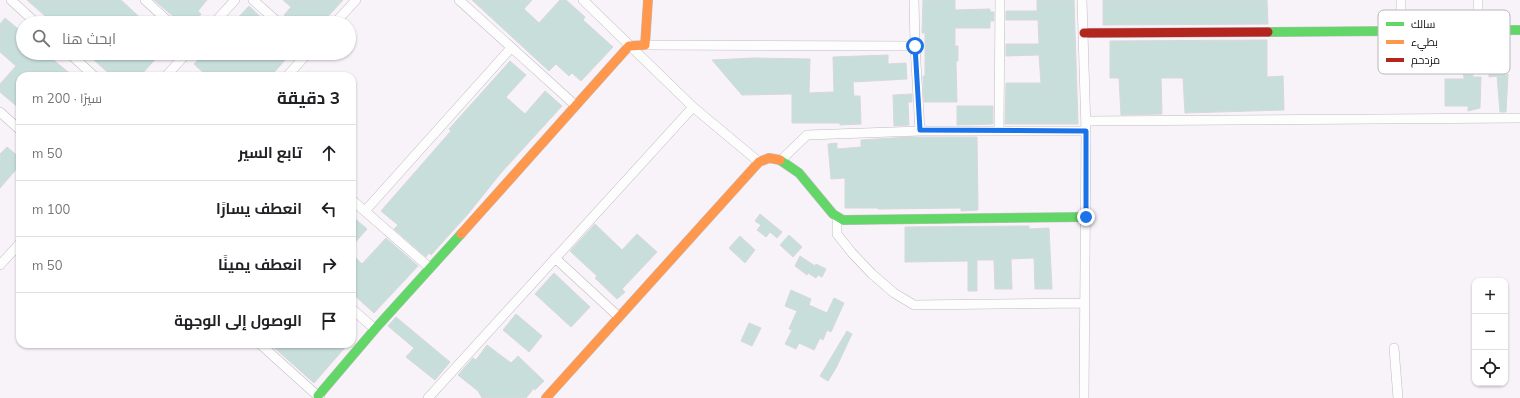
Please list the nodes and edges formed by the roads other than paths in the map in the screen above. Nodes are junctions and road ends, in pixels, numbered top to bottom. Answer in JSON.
{"nodes":[{"id":1,"x":11,"y":0,"type":"edge"},
{"id":2,"x":145,"y":0,"type":"edge"},
{"id":3,"x":235,"y":0,"type":"edge"},
{"id":4,"x":253,"y":0,"type":"edge"},
{"id":5,"x":356,"y":0,"type":"edge"},
{"id":6,"x":459,"y":0,"type":"edge"},
{"id":7,"x":583,"y":0,"type":"edge"},
{"id":8,"x":648,"y":0,"type":"edge"},
{"id":9,"x":914,"y":0,"type":"edge"},
{"id":10,"x":1000,"y":0,"type":"edge"},
{"id":11,"x":1082,"y":0,"type":"edge"},
{"id":12,"x":28,"y":16,"type":"edge"},
{"id":13,"x":162,"y":16,"type":"edge"},
{"id":14,"x":220,"y":16,"type":"edge"},
{"id":15,"x":271,"y":16,"type":"edge"},
{"id":16,"x":341,"y":16,"type":"edge"},
{"id":17,"x":1378,"y":30,"type":"edge"},
{"id":18,"x":1084,"y":33,"type":"junction"},
{"id":19,"x":629,"y":46,"type":"junction"},
{"id":20,"x":646,"y":46,"type":"junction"},
{"id":21,"x":915,"y":46,"type":"junction"},
{"id":22,"x":511,"y":48,"type":"junction"},
{"id":23,"x":77,"y":60,"type":"edge"},
{"id":24,"x":181,"y":60,"type":"edge"},
{"id":25,"x":302,"y":60,"type":"edge"},
{"id":26,"x":90,"y":72,"type":"edge"},
{"id":27,"x":170,"y":72,"type":"edge"},
{"id":28,"x":291,"y":72,"type":"edge"},
{"id":29,"x":575,"y":106,"type":"junction"},
{"id":30,"x":693,"y":107,"type":"junction"},
{"id":31,"x":0,"y":112,"type":"edge"},
{"id":32,"x":1520,"y":118,"type":"edge"},
{"id":33,"x":1086,"y":121,"type":"junction"},
{"id":34,"x":16,"y":126,"type":"edge"},
{"id":35,"x":920,"y":130,"type":"junction"},
{"id":36,"x":999,"y":131,"type":"junction"},
{"id":37,"x":1086,"y":131,"type":"junction"},
{"id":38,"x":781,"y":160,"type":"junction"},
{"id":39,"x":759,"y":162,"type":"junction"},
{"id":40,"x":356,"y":203,"type":"edge"},
{"id":41,"x":365,"y":211,"type":"junction"},
{"id":42,"x":1086,"y":217,"type":"junction"},
{"id":43,"x":837,"y":218,"type":"junction"},
{"id":44,"x":16,"y":247,"type":"edge"},
{"id":45,"x":555,"y":258,"type":"junction"},
{"id":46,"x":0,"y":265,"type":"edge"},
{"id":47,"x":430,"y":268,"type":"junction"},
{"id":48,"x":1085,"y":304,"type":"junction"},
{"id":49,"x":356,"y":312,"type":"edge"},
{"id":50,"x":619,"y":317,"type":"junction"},
{"id":51,"x":375,"y":329,"type":"junction"},
{"id":52,"x":264,"y":348,"type":"edge"},
{"id":53,"x":1394,"y":348,"type":"dead end"},
{"id":54,"x":319,"y":397,"type":"edge"},
{"id":55,"x":428,"y":398,"type":"edge"},
{"id":56,"x":546,"y":398,"type":"edge"},
{"id":57,"x":1084,"y":398,"type":"edge"},
{"id":58,"x":1398,"y":398,"type":"edge"}],
"edges":[{"from":1,"to":12,"type":"street"},
{"from":2,"to":13,"type":"street"},
{"from":3,"to":14,"type":"street"},
{"from":4,"to":15,"type":"street"},
{"from":5,"to":16,"type":"street"},
{"from":6,"to":22,"type":"street"},
{"from":7,"to":19,"type":"street"},
{"from":8,"to":20,"type":"street"},
{"from":9,"to":21,"type":"street"},
{"from":10,"to":36,"type":"street"},
{"from":11,"to":18,"type":"street"},
{"from":17,"to":18,"type":"street"},
{"from":18,"to":33,"type":"street"},
{"from":19,"to":20,"type":"street"},
{"from":19,"to":29,"type":"street"},
{"from":19,"to":30,"type":"street"},
{"from":20,"to":21,"type":"street"},
{"from":21,"to":35,"type":"street"},
{"from":22,"to":29,"type":"street"},
{"from":22,"to":41,"type":"street"},
{"from":23,"to":26,"type":"street"},
{"from":24,"to":27,"type":"street"},
{"from":25,"to":28,"type":"street"},
{"from":29,"to":47,"type":"street"},
{"from":30,"to":39,"type":"street"},
{"from":30,"to":45,"type":"street"},
{"from":31,"to":34,"type":"street"},
{"from":32,"to":33,"type":"street"},
{"from":33,"to":37,"type":"street"},
{"from":35,"to":36,"type":"street"},
{"from":35,"to":38,"type":"street"},
{"from":36,"to":37,"type":"street"},
{"from":37,"to":42,"type":"street"},
{"from":38,"to":39,"type":"street"},
{"from":38,"to":43,"type":"street"},
{"from":39,"to":50,"type":"street"},
{"from":40,"to":41,"type":"street"},
{"from":41,"to":47,"type":"street"},
{"from":42,"to":43,"type":"street"},
{"from":42,"to":48,"type":"street"},
{"from":43,"to":48,"type":"street"},
{"from":44,"to":46,"type":"street"},
{"from":45,"to":50,"type":"street"},
{"from":45,"to":55,"type":"street"},
{"from":47,"to":51,"type":"street"},
{"from":48,"to":57,"type":"street"},
{"from":49,"to":51,"type":"street"},
{"from":50,"to":56,"type":"street"},
{"from":51,"to":54,"type":"street"},
{"from":52,"to":54,"type":"street"},
{"from":53,"to":58,"type":"street"}]}
